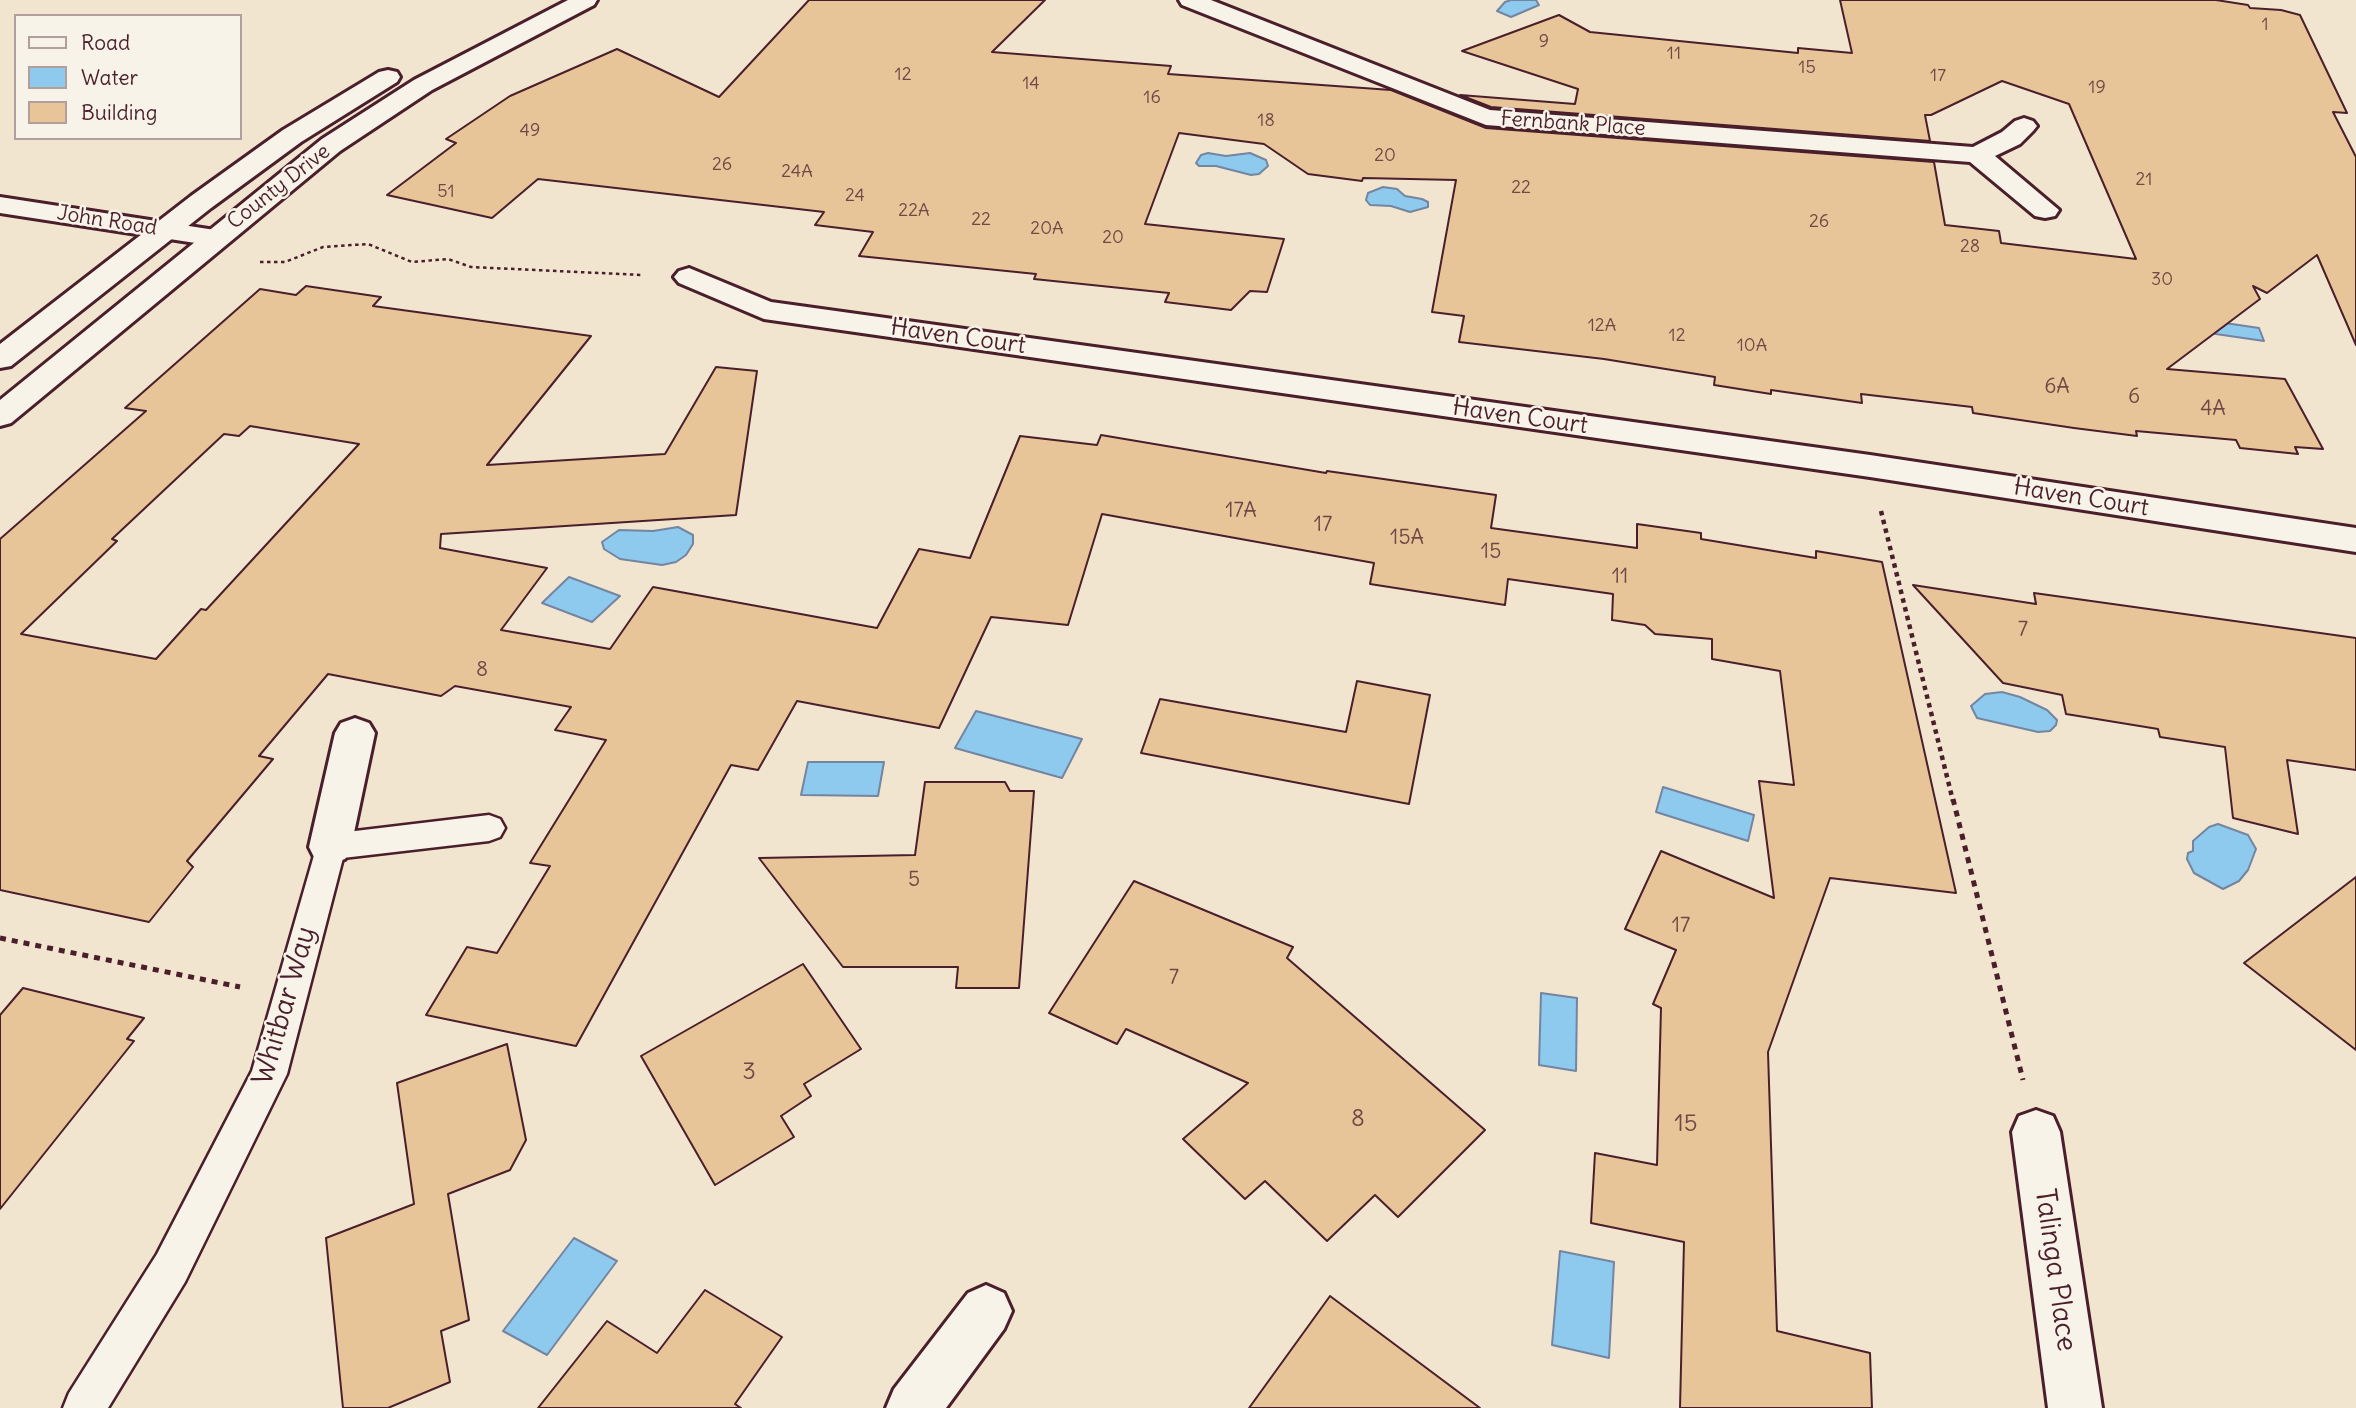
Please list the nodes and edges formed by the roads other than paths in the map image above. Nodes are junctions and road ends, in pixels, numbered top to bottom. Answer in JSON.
{"nodes":[{"id":1,"x":540,"y":0,"type":"edge"},
{"id":2,"x":586,"y":0,"type":"edge"},
{"id":3,"x":1190,"y":0,"type":"edge"},
{"id":4,"x":485,"y":25,"type":"dead end"},
{"id":5,"x":406,"y":67,"type":"dead end"},
{"id":6,"x":2024,"y":126,"type":"dead end"},
{"id":7,"x":1977,"y":155,"type":"junction"},
{"id":8,"x":0,"y":205,"type":"edge"},
{"id":9,"x":2045,"y":210,"type":"dead end"},
{"id":10,"x":164,"y":230,"type":"junction"},
{"id":11,"x":215,"y":238,"type":"junction"},
{"id":12,"x":689,"y":278,"type":"road end"},
{"id":13,"x":0,"y":359,"type":"edge"},
{"id":14,"x":0,"y":416,"type":"edge"},
{"id":15,"x":2356,"y":540,"type":"edge"},
{"id":16,"x":355,"y":733,"type":"dead end"},
{"id":17,"x":489,"y":828,"type":"dead end"},
{"id":18,"x":330,"y":846,"type":"junction"},
{"id":19,"x":2036,"y":1132,"type":"road end"},
{"id":20,"x":986,"y":1311,"type":"dead end"},
{"id":21,"x":84,"y":1408,"type":"edge"},
{"id":22,"x":913,"y":1408,"type":"edge"},
{"id":23,"x":2074,"y":1408,"type":"edge"}],
"edges":[{"from":1,"to":4,"type":"street"},
{"from":2,"to":11,"type":"street","name":"County Drive"},
{"from":3,"to":7,"type":"street","name":"Fernbank Place"},
{"from":5,"to":10,"type":"street","name":"County Drive"},
{"from":6,"to":7,"type":"street"},
{"from":7,"to":9,"type":"street"},
{"from":8,"to":10,"type":"street","name":"John Road"},
{"from":10,"to":11,"type":"street","name":"John Road"},
{"from":10,"to":13,"type":"street","name":"County Drive"},
{"from":11,"to":14,"type":"street","name":"County Drive"},
{"from":12,"to":15,"type":"street","name":"Haven Court"},
{"from":16,"to":18,"type":"street"},
{"from":17,"to":18,"type":"lane"},
{"from":18,"to":21,"type":"lane","name":"Whitbar Way"},
{"from":19,"to":23,"type":"street","name":"Talinga Place"},
{"from":20,"to":22,"type":"street"}]}
